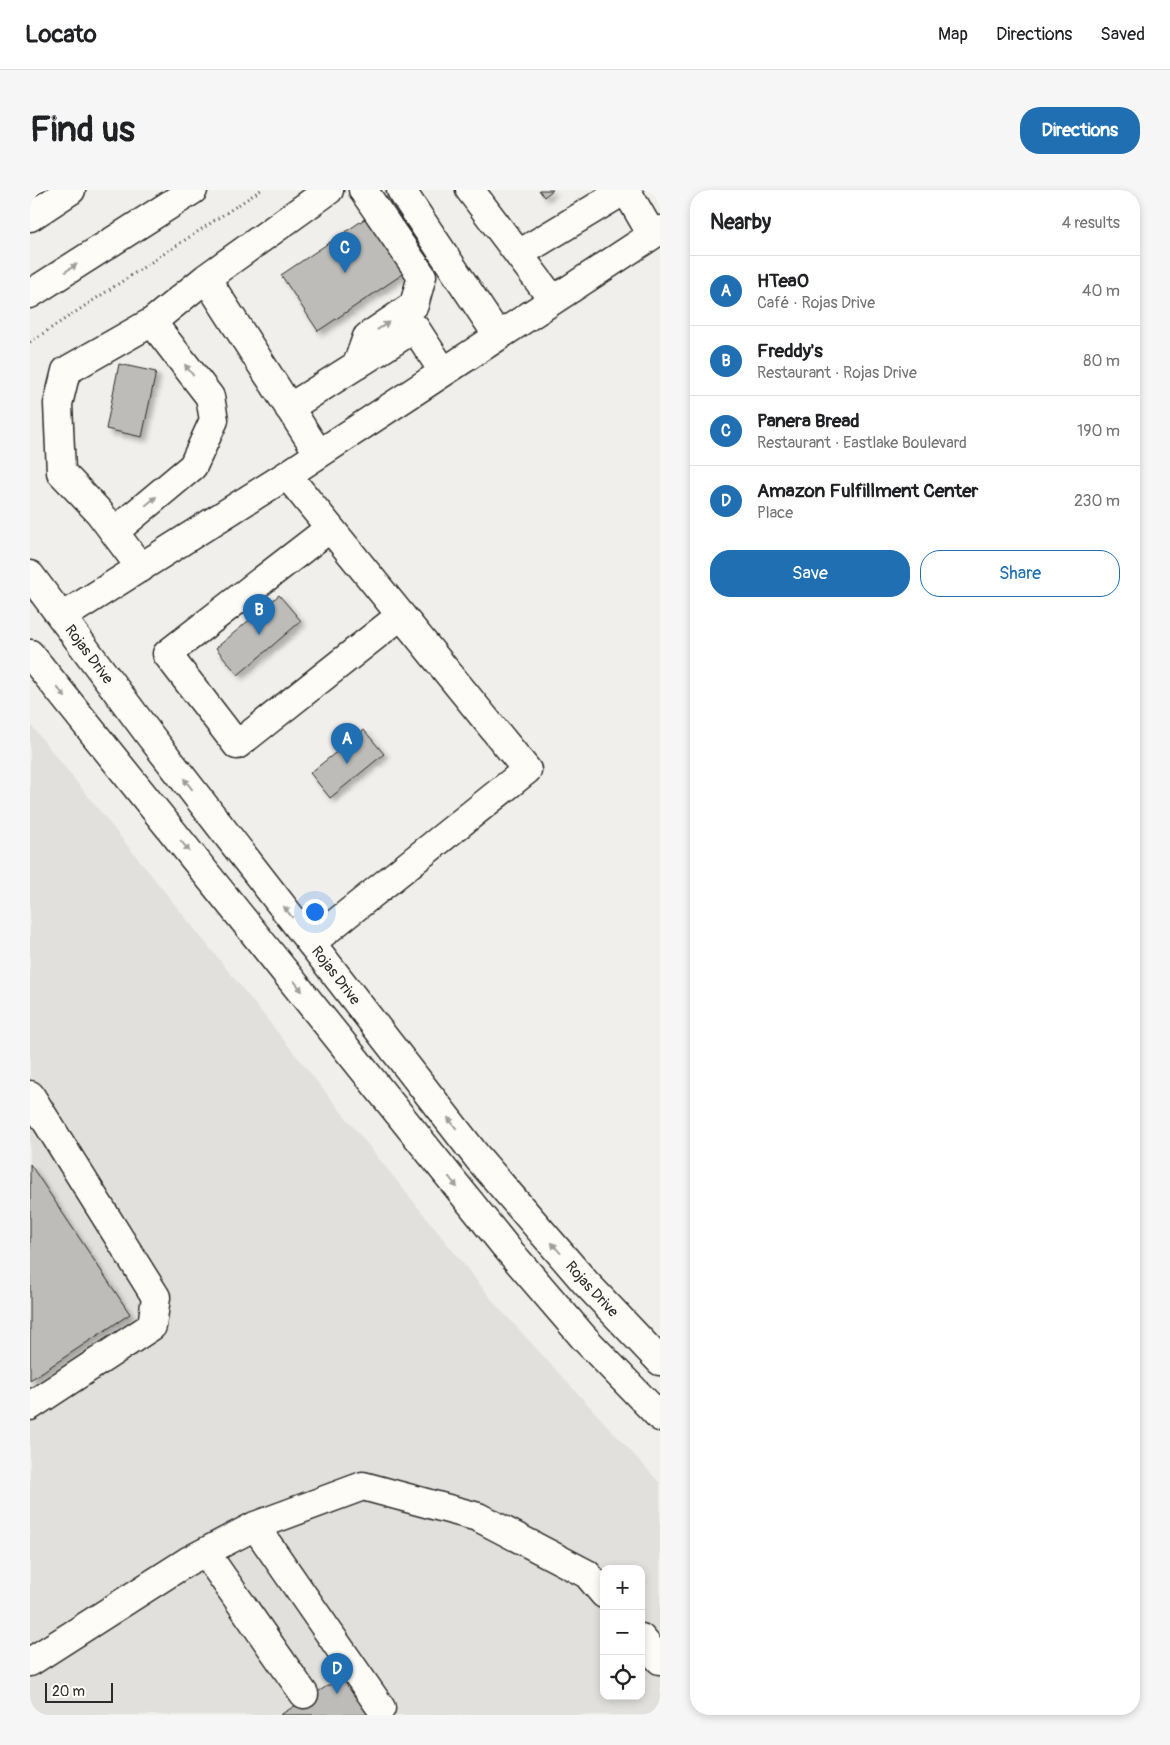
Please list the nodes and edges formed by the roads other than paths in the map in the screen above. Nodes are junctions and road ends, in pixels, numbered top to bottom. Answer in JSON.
{"nodes":[{"id":1,"x":70,"y":190,"type":"edge"},
{"id":2,"x":193,"y":190,"type":"edge"},
{"id":3,"x":329,"y":190,"type":"edge"},
{"id":4,"x":363,"y":190,"type":"edge"},
{"id":5,"x":401,"y":190,"type":"edge"},
{"id":6,"x":470,"y":190,"type":"edge"},
{"id":7,"x":626,"y":190,"type":"edge"},
{"id":8,"x":30,"y":217,"type":"edge"},
{"id":9,"x":656,"y":232,"type":"edge"},
{"id":10,"x":519,"y":254,"type":"junction"},
{"id":11,"x":206,"y":278,"type":"junction"},
{"id":12,"x":30,"y":294,"type":"edge"},
{"id":13,"x":553,"y":300,"type":"junction"},
{"id":14,"x":152,"y":322,"type":"junction"},
{"id":15,"x":498,"y":336,"type":"junction"},
{"id":16,"x":357,"y":365,"type":"junction"},
{"id":17,"x":443,"y":370,"type":"junction"},
{"id":18,"x":289,"y":408,"type":"junction"},
{"id":19,"x":319,"y":454,"type":"junction"},
{"id":20,"x":286,"y":475,"type":"junction"},
{"id":21,"x":330,"y":528,"type":"junction"},
{"id":22,"x":114,"y":532,"type":"junction"},
{"id":23,"x":141,"y":568,"type":"junction"},
{"id":24,"x":30,"y":574,"type":"edge"},
{"id":25,"x":400,"y":616,"type":"junction"},
{"id":26,"x":62,"y":617,"type":"junction"},
{"id":27,"x":33,"y":665,"type":"edge"},
{"id":28,"x":311,"y":942,"type":"junction"},
{"id":29,"x":280,"y":963,"type":"junction"},
{"id":30,"x":30,"y":1095,"type":"edge"},
{"id":31,"x":637,"y":1337,"type":"junction"},
{"id":32,"x":660,"y":1361,"type":"edge"},
{"id":33,"x":609,"y":1364,"type":"junction"},
{"id":34,"x":30,"y":1406,"type":"edge"},
{"id":35,"x":660,"y":1417,"type":"edge"},
{"id":36,"x":255,"y":1526,"type":"junction"},
{"id":37,"x":205,"y":1552,"type":"junction"},
{"id":38,"x":600,"y":1589,"type":"edge"},
{"id":39,"x":645,"y":1643,"type":"edge"},
{"id":40,"x":660,"y":1660,"type":"edge"},
{"id":41,"x":30,"y":1662,"type":"edge"},
{"id":42,"x":304,"y":1694,"type":"dead end"},
{"id":43,"x":381,"y":1708,"type":"dead end"}],
"edges":[{"from":1,"to":8,"type":"main road"},
{"from":12,"to":2,"type":"main road","one_way":true},
{"from":3,"to":11,"type":"main road"},
{"from":16,"to":4,"type":"main road","one_way":true},
{"from":5,"to":15,"type":"main road"},
{"from":6,"to":10,"type":"main road"},
{"from":7,"to":9,"type":"main road"},
{"from":7,"to":10,"type":"main road"},
{"from":9,"to":13,"type":"main road"},
{"from":10,"to":13,"type":"main road"},
{"from":11,"to":14,"type":"main road"},
{"from":11,"to":18,"type":"main road"},
{"from":13,"to":15,"type":"main road"},
{"from":22,"to":14,"type":"main road","one_way":true},
{"from":14,"to":22,"type":"main road"},
{"from":15,"to":17,"type":"main road"},
{"from":16,"to":17,"type":"main road"},
{"from":16,"to":18,"type":"main road"},
{"from":17,"to":19,"type":"main road"},
{"from":18,"to":19,"type":"main road"},
{"from":19,"to":20,"type":"main road"},
{"from":20,"to":21,"type":"main road"},
{"from":20,"to":23,"type":"main road"},
{"from":21,"to":25,"type":"main road"},
{"from":21,"to":25,"type":"main road"},
{"from":22,"to":23,"type":"main road"},
{"from":23,"to":26,"type":"main road"},
{"from":24,"to":26,"type":"main road","name":"Rojas Drive"},
{"from":25,"to":28,"type":"main road"},
{"from":28,"to":26,"type":"main road","name":"Rojas Drive","one_way":true},
{"from":27,"to":29,"type":"main road","one_way":true},
{"from":28,"to":29,"type":"main road"},
{"from":31,"to":28,"type":"main road","name":"Rojas Drive","one_way":true},
{"from":29,"to":33,"type":"main road","one_way":true},
{"from":30,"to":34,"type":"main road"},
{"from":31,"to":32,"type":"main road","name":"Rojas Drive"},
{"from":31,"to":33,"type":"main road"},
{"from":33,"to":35,"type":"main road"},
{"from":36,"to":37,"type":"main road"},
{"from":36,"to":38,"type":"main road"},
{"from":36,"to":43,"type":"main road"},
{"from":37,"to":41,"type":"main road"},
{"from":37,"to":42,"type":"main road"},
{"from":39,"to":40,"type":"main road"}]}
